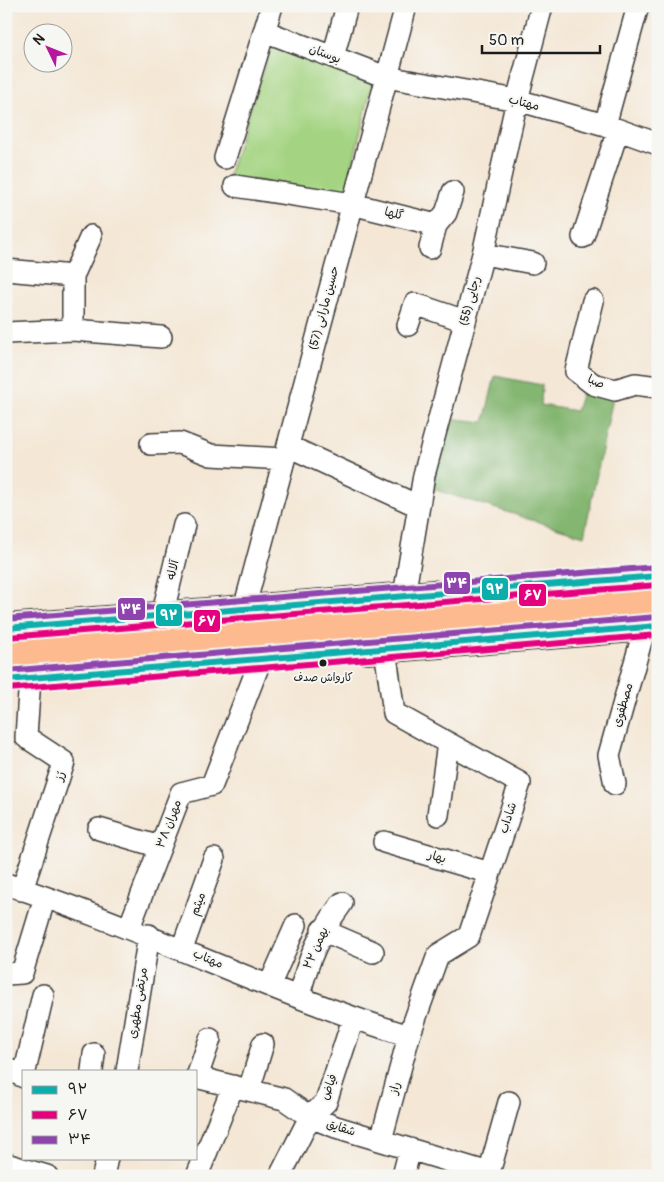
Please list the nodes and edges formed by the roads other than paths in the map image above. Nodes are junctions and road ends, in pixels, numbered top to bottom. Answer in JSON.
{"nodes":[{"id":1,"x":272,"y":6,"type":"edge"},
{"id":2,"x":346,"y":6,"type":"edge"},
{"id":3,"x":406,"y":6,"type":"edge"},
{"id":4,"x":542,"y":6,"type":"edge"},
{"id":5,"x":638,"y":6,"type":"edge"},
{"id":6,"x":264,"y":31,"type":"junction"},
{"id":7,"x":333,"y":58,"type":"junction"},
{"id":8,"x":386,"y":77,"type":"junction"},
{"id":9,"x":517,"y":100,"type":"junction"},
{"id":10,"x":612,"y":128,"type":"junction"},
{"id":11,"x":656,"y":137,"type":"edge"},
{"id":12,"x":225,"y":158,"type":"dead end"},
{"id":13,"x":235,"y":186,"type":"dead end"},
{"id":14,"x":453,"y":192,"type":"dead end"},
{"id":15,"x":352,"y":204,"type":"junction"},
{"id":16,"x":436,"y":225,"type":"junction"},
{"id":17,"x":91,"y":236,"type":"dead end"},
{"id":18,"x":583,"y":237,"type":"dead end"},
{"id":19,"x":430,"y":248,"type":"dead end"},
{"id":20,"x":483,"y":254,"type":"junction"},
{"id":21,"x":534,"y":263,"type":"dead end"},
{"id":22,"x":6,"y":270,"type":"edge"},
{"id":23,"x":74,"y":276,"type":"junction"},
{"id":24,"x":593,"y":302,"type":"dead end"},
{"id":25,"x":465,"y":321,"type":"junction"},
{"id":26,"x":408,"y":325,"type":"dead end"},
{"id":27,"x":73,"y":330,"type":"junction"},
{"id":28,"x":6,"y":333,"type":"edge"},
{"id":29,"x":161,"y":337,"type":"dead end"},
{"id":30,"x":657,"y":384,"type":"edge"},
{"id":31,"x":151,"y":444,"type":"dead end"},
{"id":32,"x":286,"y":453,"type":"junction"},
{"id":33,"x":418,"y":506,"type":"junction"},
{"id":34,"x":184,"y":525,"type":"dead end"},
{"id":35,"x":658,"y":576,"type":"edge"},
{"id":36,"x":658,"y":588,"type":"edge"},
{"id":37,"x":404,"y":596,"type":"junction"},
{"id":38,"x":244,"y":609,"type":"junction"},
{"id":39,"x":162,"y":616,"type":"junction"},
{"id":40,"x":653,"y":621,"type":"edge"},
{"id":41,"x":6,"y":628,"type":"edge"},
{"id":42,"x":6,"y":645,"type":"edge"},
{"id":43,"x":385,"y":649,"type":"junction"},
{"id":44,"x":261,"y":659,"type":"junction"},
{"id":45,"x":14,"y":675,"type":"edge"},
{"id":46,"x":448,"y":743,"type":"junction"},
{"id":47,"x":615,"y":784,"type":"dead end"},
{"id":48,"x":438,"y":815,"type":"dead end"},
{"id":49,"x":99,"y":829,"type":"dead end"},
{"id":50,"x":384,"y":842,"type":"dead end"},
{"id":51,"x":160,"y":847,"type":"junction"},
{"id":52,"x":214,"y":859,"type":"dead end"},
{"id":53,"x":490,"y":873,"type":"junction"},
{"id":54,"x":14,"y":887,"type":"edge"},
{"id":55,"x":45,"y":897,"type":"junction"},
{"id":56,"x":342,"y":903,"type":"dead end"},
{"id":57,"x":296,"y":925,"type":"dead end"},
{"id":58,"x":129,"y":928,"type":"junction"},
{"id":59,"x":322,"y":930,"type":"junction"},
{"id":60,"x":149,"y":935,"type":"junction"},
{"id":61,"x":182,"y":949,"type":"junction"},
{"id":62,"x":373,"y":952,"type":"dead end"},
{"id":63,"x":6,"y":974,"type":"edge"},
{"id":64,"x":270,"y":984,"type":"junction"},
{"id":65,"x":44,"y":995,"type":"dead end"},
{"id":66,"x":298,"y":996,"type":"junction"},
{"id":67,"x":353,"y":1018,"type":"junction"},
{"id":68,"x":409,"y":1036,"type":"junction"},
{"id":69,"x":210,"y":1039,"type":"dead end"},
{"id":70,"x":264,"y":1044,"type":"dead end"},
{"id":71,"x":6,"y":1068,"type":"edge"},
{"id":72,"x":25,"y":1070,"type":"edge"},
{"id":73,"x":127,"y":1070,"type":"edge"},
{"id":74,"x":198,"y":1072,"type":"edge"},
{"id":75,"x":22,"y":1074,"type":"edge"},
{"id":76,"x":198,"y":1077,"type":"edge"},
{"id":77,"x":241,"y":1088,"type":"junction"},
{"id":78,"x":509,"y":1102,"type":"dead end"},
{"id":79,"x":310,"y":1117,"type":"junction"},
{"id":80,"x":381,"y":1140,"type":"junction"},
{"id":81,"x":410,"y":1148,"type":"junction"},
{"id":82,"x":106,"y":1160,"type":"edge"},
{"id":83,"x":6,"y":1164,"type":"edge"},
{"id":84,"x":42,"y":1171,"type":"edge"},
{"id":85,"x":102,"y":1176,"type":"edge"},
{"id":86,"x":197,"y":1176,"type":"edge"},
{"id":87,"x":280,"y":1176,"type":"edge"},
{"id":88,"x":403,"y":1176,"type":"edge"}],
"edges":[{"from":1,"to":6,"type":"street"},
{"from":2,"to":7,"type":"street"},
{"from":3,"to":8,"type":"street","name":"حسین مارانی (57)"},
{"from":4,"to":9,"type":"street","name":"رجایی (55)"},
{"from":5,"to":10,"type":"street"},
{"from":6,"to":7,"type":"street","name":"بوستان"},
{"from":6,"to":12,"type":"street"},
{"from":7,"to":8,"type":"street","name":"بوستان"},
{"from":8,"to":9,"type":"street","name":"مهتاب"},
{"from":8,"to":15,"type":"street","name":"حسین مارانی (57)"},
{"from":9,"to":10,"type":"street","name":"مهتاب"},
{"from":9,"to":20,"type":"street","name":"رجایی (55)"},
{"from":10,"to":11,"type":"street","name":"مهتاب"},
{"from":10,"to":18,"type":"street"},
{"from":13,"to":15,"type":"street","name":"گلها"},
{"from":14,"to":16,"type":"street"},
{"from":15,"to":16,"type":"street","name":"گلها"},
{"from":15,"to":32,"type":"street","name":"حسین مارانی (57)"},
{"from":16,"to":19,"type":"street"},
{"from":17,"to":23,"type":"street"},
{"from":20,"to":21,"type":"street"},
{"from":20,"to":25,"type":"street","name":"رجایی (55)"},
{"from":22,"to":23,"type":"street"},
{"from":23,"to":27,"type":"street"},
{"from":24,"to":30,"type":"street","name":"صبا"},
{"from":25,"to":26,"type":"street"},
{"from":25,"to":33,"type":"street","name":"رجایی (55)"},
{"from":27,"to":28,"type":"street"},
{"from":27,"to":29,"type":"street"},
{"from":31,"to":32,"type":"street"},
{"from":32,"to":33,"type":"street"},
{"from":32,"to":38,"type":"street","name":"حسین مارانی (57)"},
{"from":33,"to":37,"type":"street","name":"رجایی (55)"},
{"from":34,"to":39,"type":"street","name":"آلاله"},
{"from":35,"to":37,"type":"main road"},
{"from":36,"to":42,"type":"main road"},
{"from":37,"to":38,"type":"main road"},
{"from":38,"to":39,"type":"main road"},
{"from":39,"to":41,"type":"main road"},
{"from":40,"to":43,"type":"main road"},
{"from":40,"to":45,"type":"main road"},
{"from":40,"to":47,"type":"street","name":"مصطفوی"},
{"from":43,"to":44,"type":"main road"},
{"from":43,"to":46,"type":"street","name":"شاداب"},
{"from":44,"to":45,"type":"main road"},
{"from":44,"to":51,"type":"street","name":"مهران ۳۸"},
{"from":45,"to":54,"type":"street","name":"رُز"},
{"from":46,"to":48,"type":"street"},
{"from":46,"to":53,"type":"street","name":"شاداب"},
{"from":49,"to":51,"type":"street"},
{"from":50,"to":53,"type":"street","name":"بهار"},
{"from":51,"to":58,"type":"street","name":"مهران ۳۸"},
{"from":52,"to":61,"type":"street","name":"میثم"},
{"from":53,"to":68,"type":"street","name":"شاداب"},
{"from":54,"to":55,"type":"street","name":"مهتاب"},
{"from":55,"to":58,"type":"street","name":"مهتاب"},
{"from":55,"to":63,"type":"street"},
{"from":56,"to":59,"type":"street","name":"۲۲ بهمن"},
{"from":57,"to":64,"type":"street"},
{"from":58,"to":60,"type":"street","name":"مهتاب"},
{"from":59,"to":62,"type":"street"},
{"from":59,"to":66,"type":"street","name":"۲۲ بهمن"},
{"from":60,"to":61,"type":"street","name":"مهتاب"},
{"from":60,"to":73,"type":"street","name":"مرتضی مطهری"},
{"from":61,"to":64,"type":"street","name":"مهتاب"},
{"from":64,"to":66,"type":"street","name":"مهتاب"},
{"from":65,"to":72,"type":"street"},
{"from":66,"to":67,"type":"street","name":"مهتاب"},
{"from":67,"to":68,"type":"street","name":"مهتاب"},
{"from":67,"to":79,"type":"street","name":"فیاض"},
{"from":68,"to":80,"type":"street","name":"راز"},
{"from":69,"to":74,"type":"street"},
{"from":70,"to":77,"type":"street"},
{"from":71,"to":75,"type":"street"},
{"from":76,"to":77,"type":"street","name":"شقایق"},
{"from":77,"to":79,"type":"street","name":"شقایق"},
{"from":77,"to":86,"type":"street"},
{"from":78,"to":81,"type":"street","name":"شقایق"},
{"from":79,"to":80,"type":"street","name":"شقایق"},
{"from":79,"to":87,"type":"street","name":"فیاض"},
{"from":80,"to":81,"type":"street","name":"شقایق"},
{"from":81,"to":88,"type":"street"},
{"from":82,"to":85,"type":"street"},
{"from":83,"to":84,"type":"street"}]}
